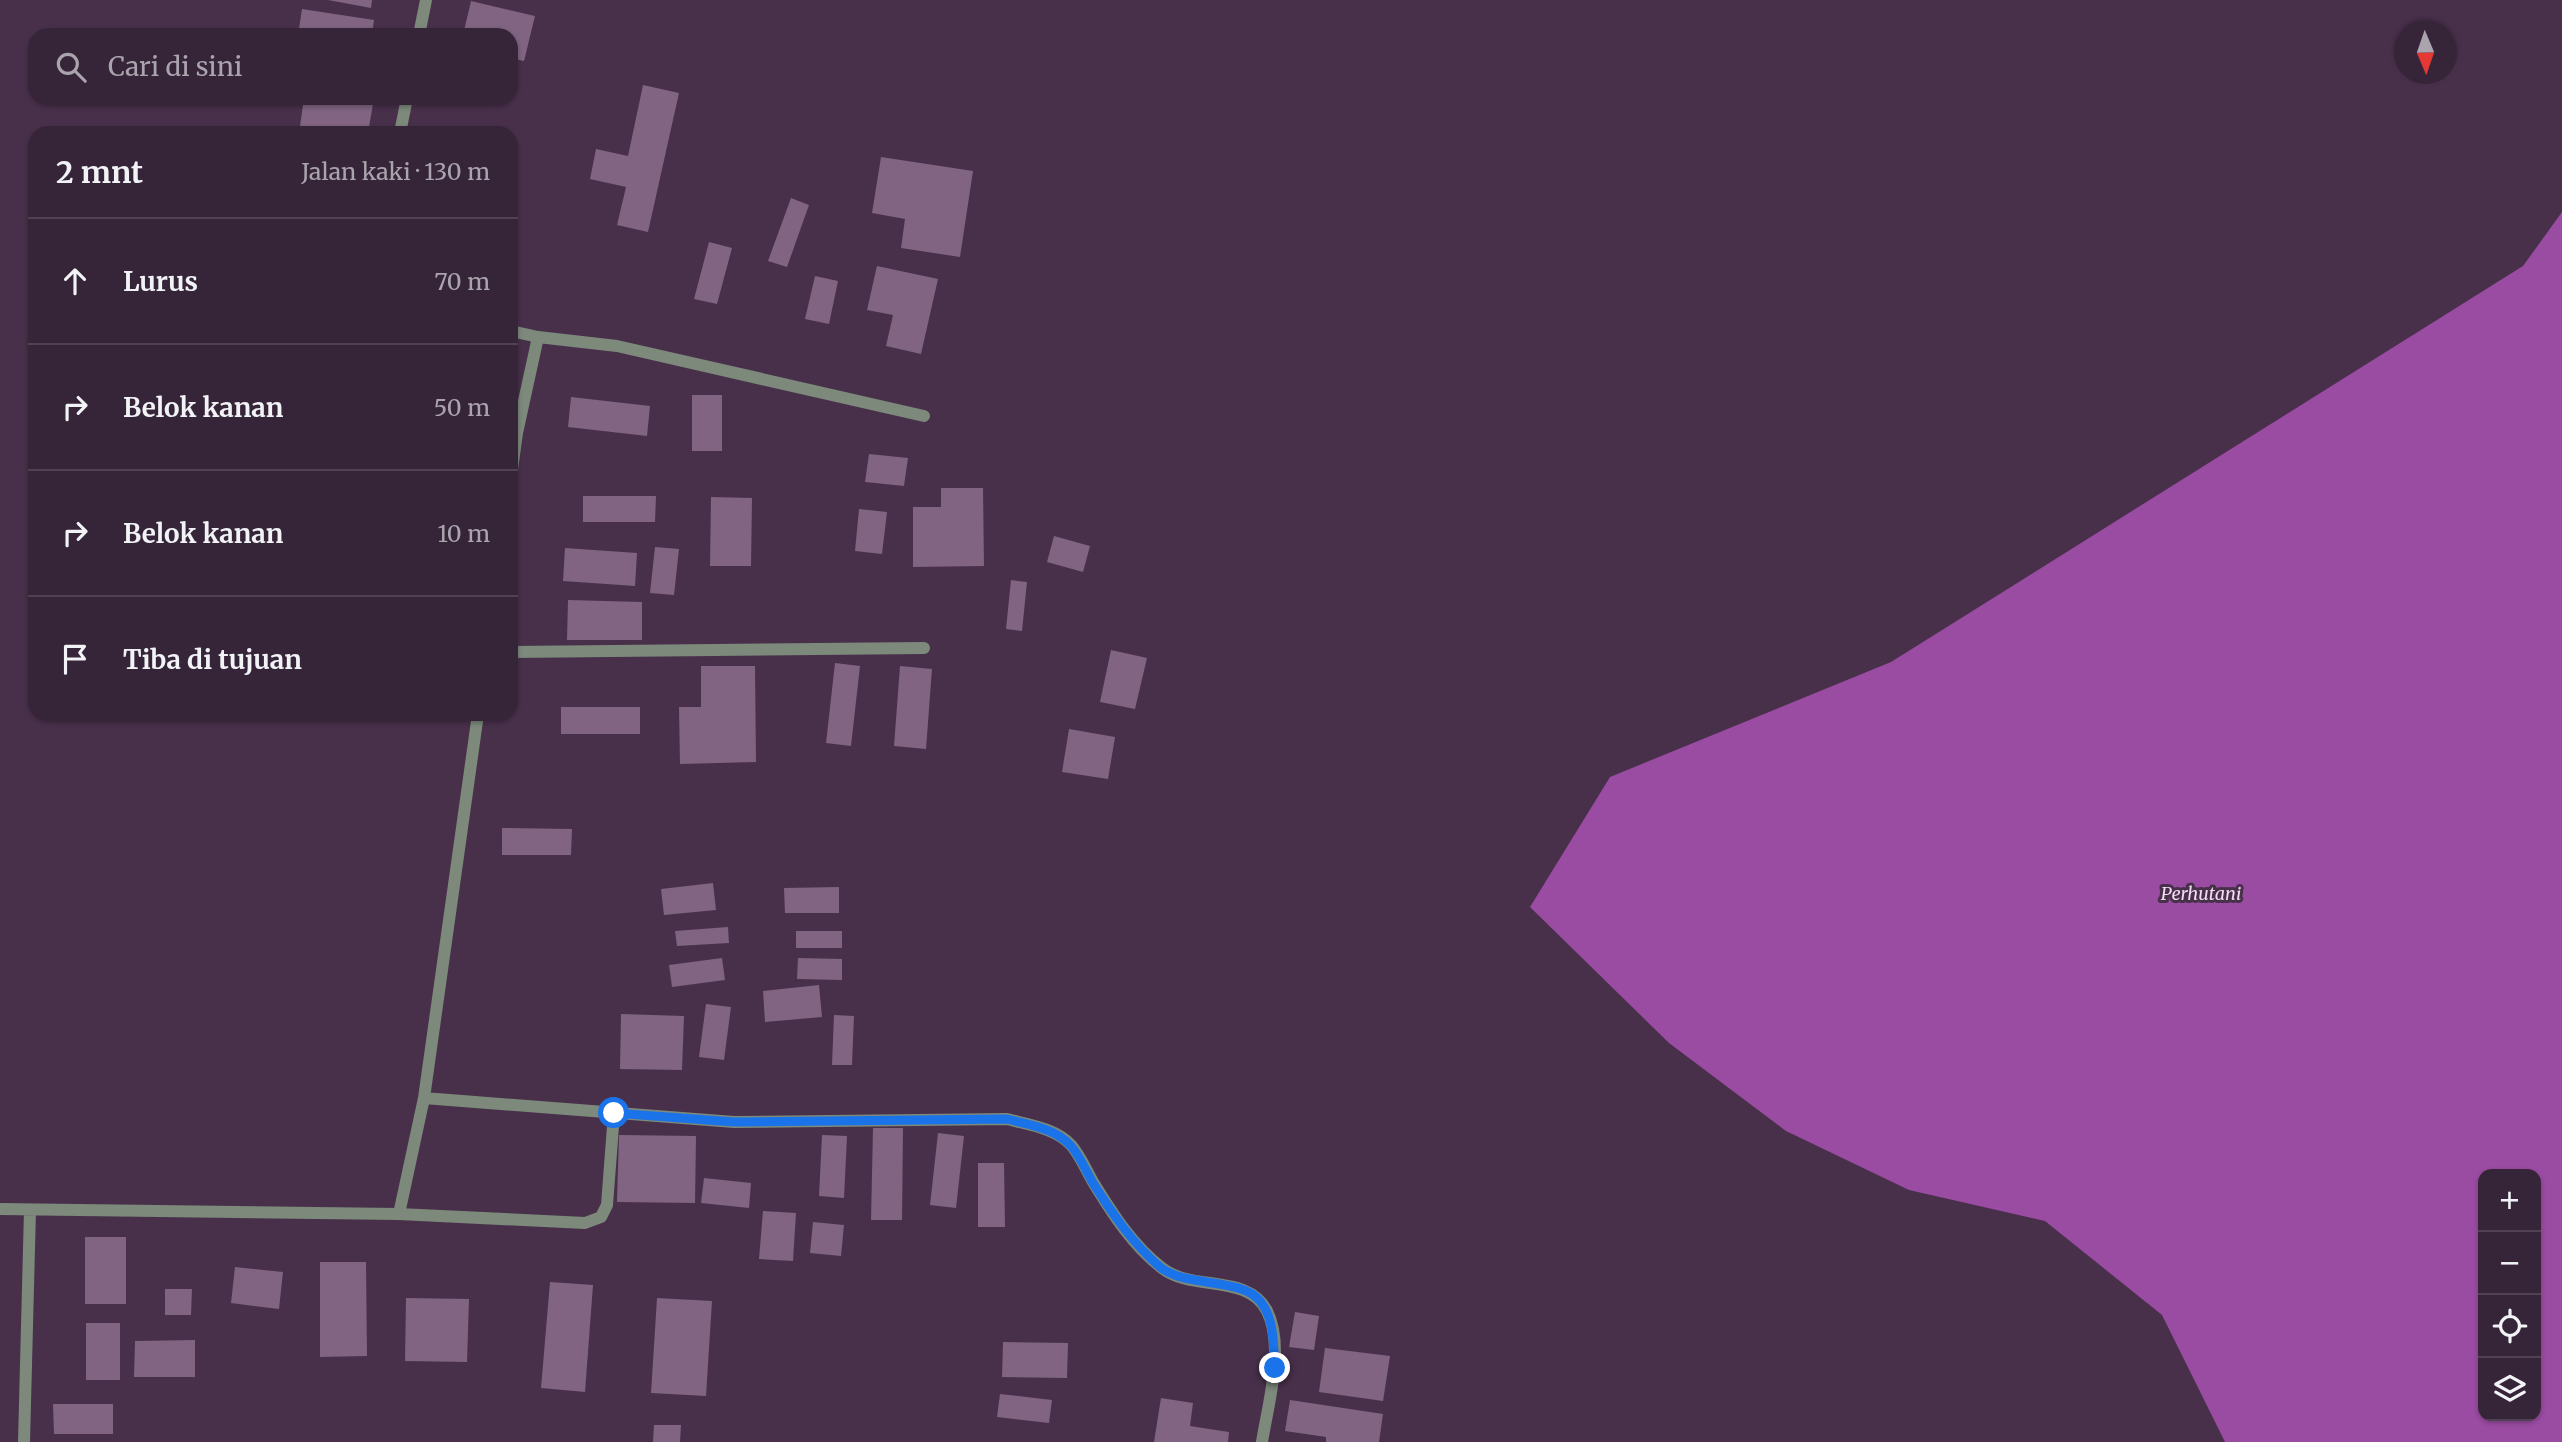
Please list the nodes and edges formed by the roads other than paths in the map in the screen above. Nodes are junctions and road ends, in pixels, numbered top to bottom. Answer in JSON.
{"nodes":[{"id":1,"x":426,"y":0,"type":"edge"},
{"id":2,"x":420,"y":28,"type":"edge"},
{"id":3,"x":406,"y":105,"type":"edge"},
{"id":4,"x":401,"y":126,"type":"edge"},
{"id":5,"x":518,"y":333,"type":"edge"},
{"id":6,"x":537,"y":337,"type":"junction"},
{"id":7,"x":924,"y":416,"type":"dead end"},
{"id":8,"x":518,"y":428,"type":"edge"},
{"id":9,"x":924,"y":648,"type":"dead end"},
{"id":10,"x":518,"y":652,"type":"edge"},
{"id":11,"x":477,"y":721,"type":"edge"},
{"id":12,"x":425,"y":1098,"type":"junction"},
{"id":13,"x":614,"y":1113,"type":"junction"},
{"id":14,"x":0,"y":1209,"type":"edge"},
{"id":15,"x":30,"y":1210,"type":"junction"},
{"id":16,"x":399,"y":1214,"type":"junction"},
{"id":17,"x":24,"y":1442,"type":"edge"},
{"id":18,"x":1262,"y":1442,"type":"edge"}],
"edges":[{"from":1,"to":2,"type":"street"},
{"from":3,"to":4,"type":"street"},
{"from":5,"to":6,"type":"street"},
{"from":6,"to":7,"type":"street"},
{"from":6,"to":8,"type":"street"},
{"from":9,"to":10,"type":"street"},
{"from":11,"to":12,"type":"street"},
{"from":12,"to":13,"type":"street"},
{"from":12,"to":16,"type":"street"},
{"from":13,"to":16,"type":"street"},
{"from":13,"to":18,"type":"street"},
{"from":14,"to":15,"type":"street"},
{"from":15,"to":16,"type":"street"},
{"from":15,"to":17,"type":"street"}]}
